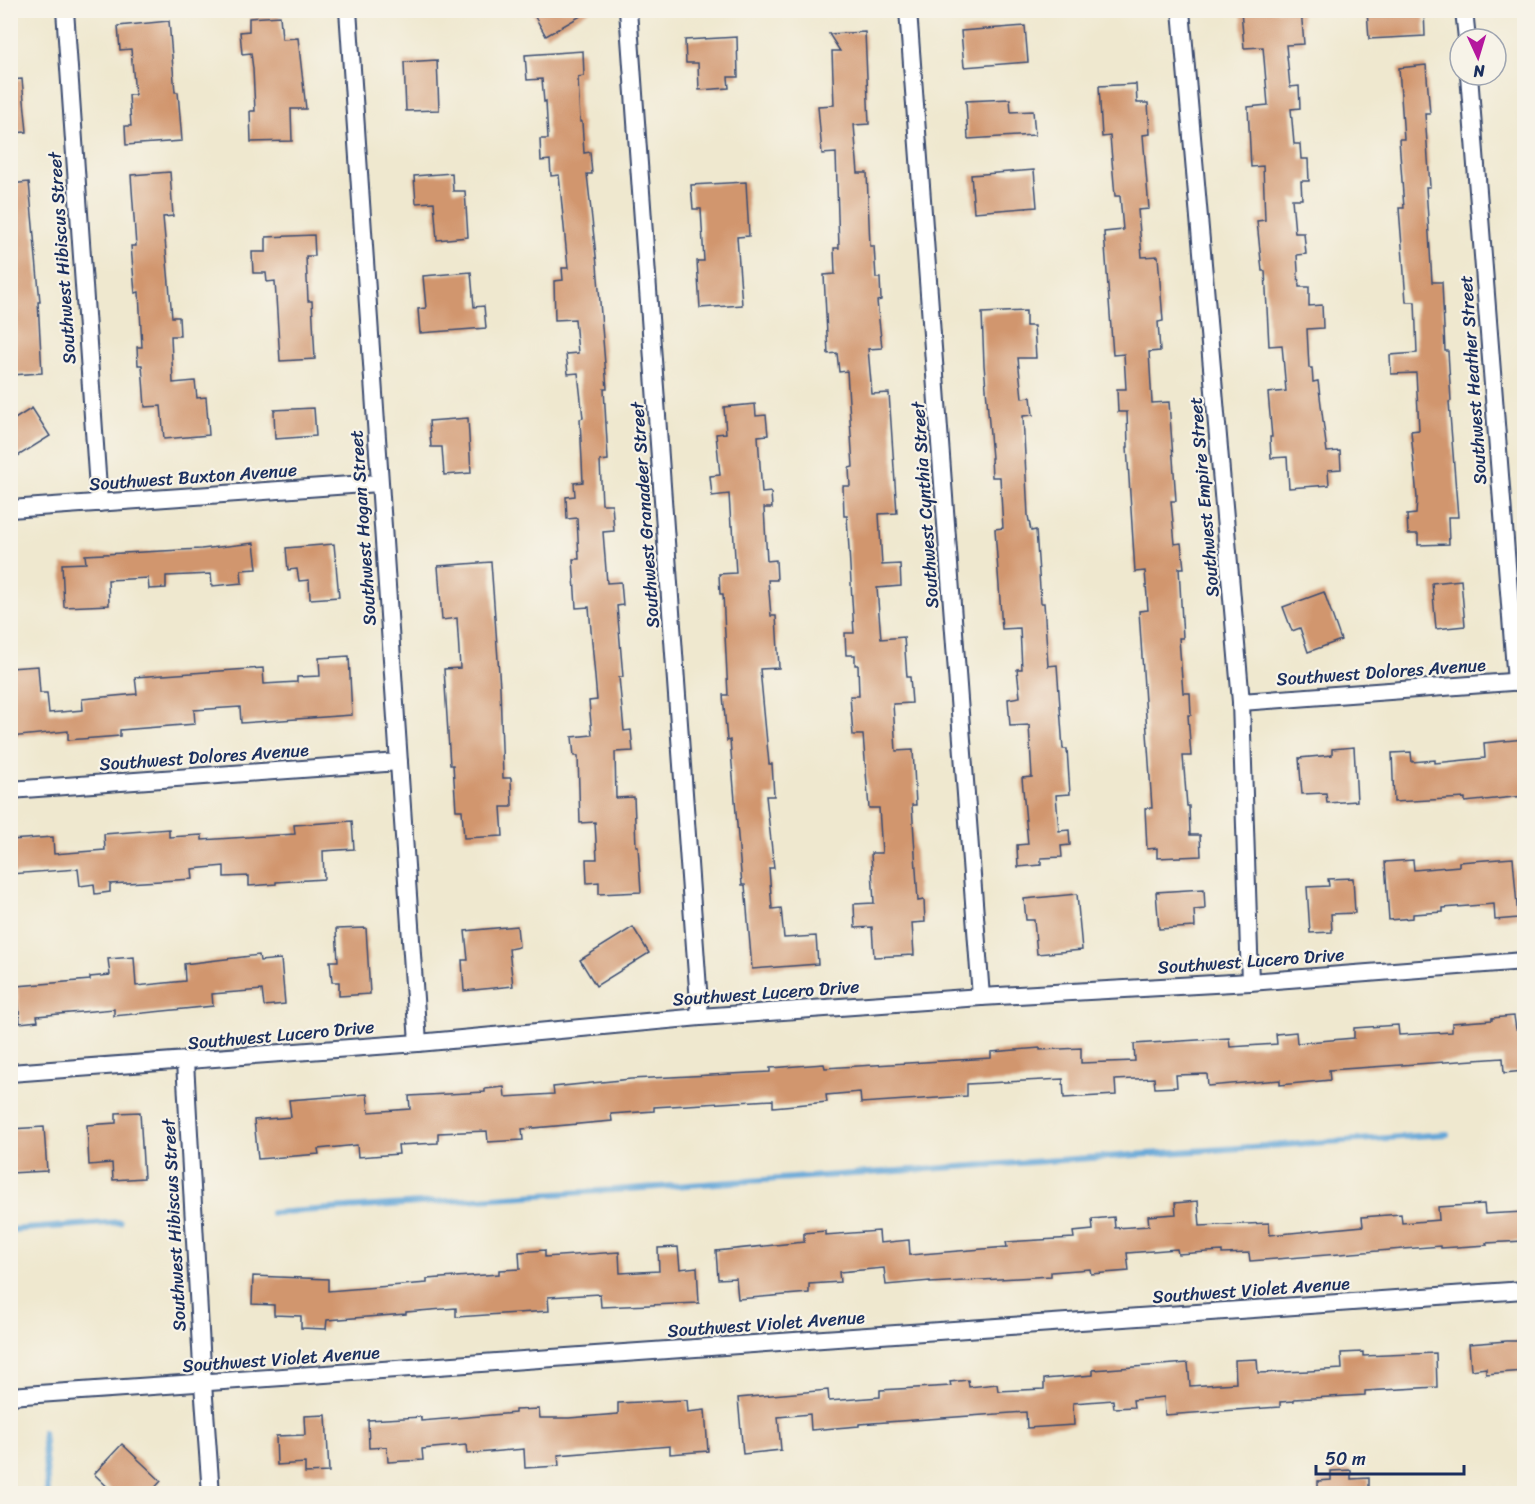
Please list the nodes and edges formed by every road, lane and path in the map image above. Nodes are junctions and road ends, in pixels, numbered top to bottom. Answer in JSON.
{"nodes":[{"id":1,"x":65,"y":10,"type":"edge"},
{"id":2,"x":348,"y":10,"type":"edge"},
{"id":3,"x":628,"y":10,"type":"edge"},
{"id":4,"x":908,"y":10,"type":"edge"},
{"id":5,"x":1181,"y":10,"type":"edge"},
{"id":6,"x":1464,"y":10,"type":"edge"},
{"id":7,"x":1466,"y":27,"type":"edge"},
{"id":8,"x":1470,"y":87,"type":"edge"},
{"id":9,"x":379,"y":483,"type":"junction"},
{"id":10,"x":99,"y":503,"type":"junction"},
{"id":11,"x":10,"y":509,"type":"edge"},
{"id":12,"x":1520,"y":682,"type":"edge"},
{"id":13,"x":1241,"y":702,"type":"junction"},
{"id":14,"x":399,"y":762,"type":"junction"},
{"id":15,"x":10,"y":790,"type":"edge"},
{"id":16,"x":1524,"y":961,"type":"edge"},
{"id":17,"x":1250,"y":982,"type":"junction"},
{"id":18,"x":981,"y":997,"type":"junction"},
{"id":19,"x":700,"y":1017,"type":"junction"},
{"id":20,"x":418,"y":1044,"type":"junction"},
{"id":21,"x":184,"y":1062,"type":"junction"},
{"id":22,"x":10,"y":1073,"type":"edge"},
{"id":23,"x":1524,"y":1290,"type":"edge"},
{"id":24,"x":203,"y":1384,"type":"junction"},
{"id":25,"x":10,"y":1396,"type":"edge"},
{"id":26,"x":212,"y":1494,"type":"edge"}],
"edges":[{"from":1,"to":10,"type":"street","name":"Southwest Hibiscus Street"},
{"from":2,"to":9,"type":"street","name":"Southwest Hogan Street"},
{"from":3,"to":19,"type":"street","name":"Southwest Granadeer Street"},
{"from":4,"to":18,"type":"street","name":"Southwest Cynthia Street"},
{"from":5,"to":13,"type":"street","name":"Southwest Empire Street"},
{"from":6,"to":7,"type":"street"},
{"from":8,"to":12,"type":"street","name":"Southwest Heather Street"},
{"from":9,"to":10,"type":"street","name":"Southwest Buxton Avenue"},
{"from":9,"to":14,"type":"street","name":"Southwest Hogan Street"},
{"from":10,"to":11,"type":"street","name":"Southwest Buxton Avenue"},
{"from":12,"to":13,"type":"street","name":"Southwest Dolores Avenue"},
{"from":13,"to":17,"type":"street","name":"Southwest Empire Street"},
{"from":14,"to":15,"type":"street","name":"Southwest Dolores Avenue"},
{"from":14,"to":20,"type":"street","name":"Southwest Hogan Street"},
{"from":16,"to":17,"type":"street","name":"Southwest Lucero Drive"},
{"from":17,"to":18,"type":"street","name":"Southwest Lucero Drive"},
{"from":18,"to":19,"type":"street","name":"Southwest Lucero Drive"},
{"from":19,"to":20,"type":"street","name":"Southwest Lucero Drive"},
{"from":20,"to":21,"type":"street","name":"Southwest Lucero Drive"},
{"from":21,"to":22,"type":"street","name":"Southwest Lucero Drive"},
{"from":21,"to":24,"type":"street","name":"Southwest Hibiscus Street"},
{"from":23,"to":24,"type":"street","name":"Southwest Violet Avenue"},
{"from":24,"to":25,"type":"street","name":"Southwest Violet Avenue"},
{"from":24,"to":26,"type":"street","name":"Southwest Hibiscus Street"}]}
